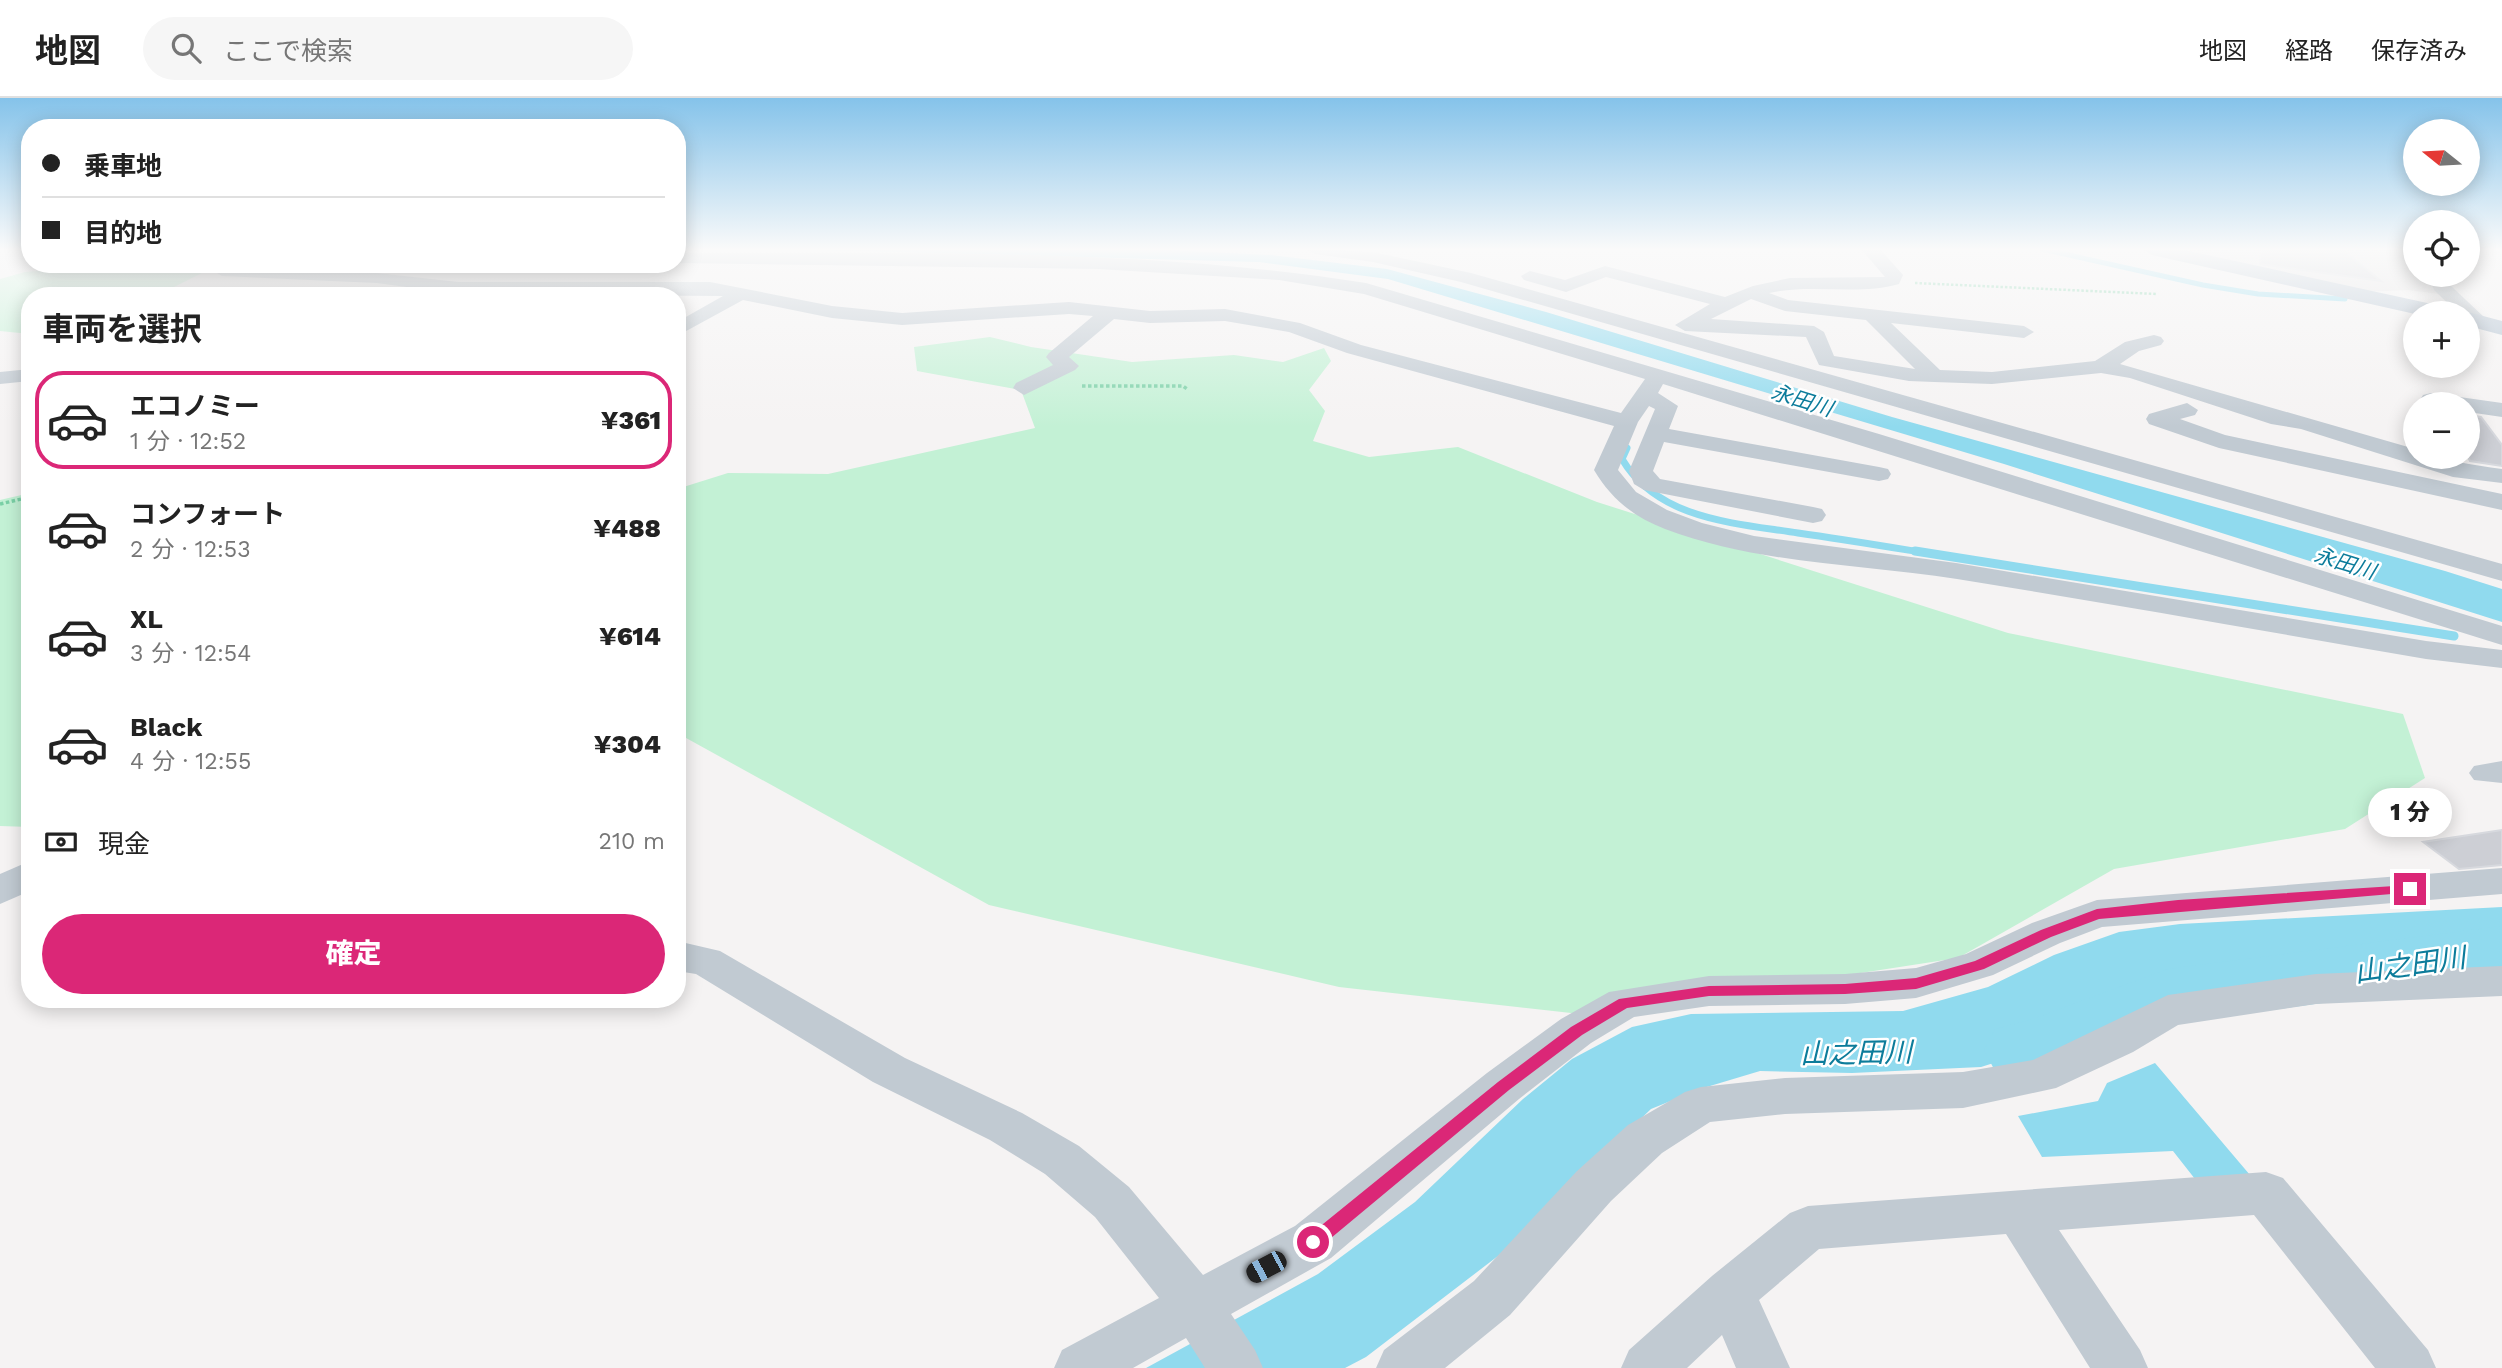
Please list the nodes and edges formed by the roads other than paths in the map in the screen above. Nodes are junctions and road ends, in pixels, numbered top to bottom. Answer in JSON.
{"nodes":[{"id":1,"x":715,"y":308,"type":"edge"},
{"id":2,"x":814,"y":308,"type":"edge"},
{"id":3,"x":1065,"y":308,"type":"edge"},
{"id":4,"x":1073,"y":308,"type":"edge"},
{"id":5,"x":1434,"y":308,"type":"edge"},
{"id":6,"x":1596,"y":308,"type":"edge"},
{"id":7,"x":1716,"y":308,"type":"edge"},
{"id":8,"x":1817,"y":308,"type":"edge"},
{"id":9,"x":1111,"y":311,"type":"junction"},
{"id":10,"x":1871,"y":314,"type":"junction"},
{"id":11,"x":2480,"y":322,"type":"edge"},
{"id":12,"x":686,"y":325,"type":"edge"},
{"id":13,"x":1678,"y":328,"type":"junction"},
{"id":14,"x":2502,"y":328,"type":"edge"},
{"id":15,"x":2024,"y":332,"type":"dead end"},
{"id":16,"x":2154,"y":341,"type":"dead end"},
{"id":17,"x":1602,"y":360,"type":"junction"},
{"id":18,"x":2101,"y":367,"type":"junction"},
{"id":19,"x":21,"y":376,"type":"edge"},
{"id":20,"x":1934,"y":376,"type":"junction"},
{"id":21,"x":0,"y":378,"type":"edge"},
{"id":22,"x":1652,"y":386,"type":"junction"},
{"id":23,"x":1024,"y":388,"type":"dead end"},
{"id":24,"x":2480,"y":407,"type":"edge"},
{"id":25,"x":2187,"y":410,"type":"dead end"},
{"id":26,"x":2502,"y":410,"type":"edge"},
{"id":27,"x":1627,"y":422,"type":"junction"},
{"id":28,"x":1654,"y":433,"type":"junction"},
{"id":29,"x":1879,"y":474,"type":"dead end"},
{"id":30,"x":2502,"y":476,"type":"edge"},
{"id":31,"x":2502,"y":502,"type":"edge"},
{"id":32,"x":1813,"y":515,"type":"dead end"},
{"id":33,"x":2502,"y":573,"type":"edge"},
{"id":34,"x":2502,"y":636,"type":"edge"},
{"id":35,"x":2502,"y":659,"type":"edge"},
{"id":36,"x":21,"y":879,"type":"edge"},
{"id":37,"x":2502,"y":881,"type":"edge"},
{"id":38,"x":0,"y":891,"type":"edge"},
{"id":39,"x":686,"y":958,"type":"edge"},
{"id":40,"x":2502,"y":981,"type":"edge"},
{"id":41,"x":2019,"y":1212,"type":"junction"},
{"id":42,"x":1730,"y":1293,"type":"junction"},
{"id":43,"x":1200,"y":1311,"type":"junction"},
{"id":44,"x":1081,"y":1368,"type":"edge"},
{"id":45,"x":1236,"y":1368,"type":"edge"},
{"id":46,"x":1403,"y":1368,"type":"edge"},
{"id":47,"x":1648,"y":1368,"type":"edge"},
{"id":48,"x":1763,"y":1368,"type":"edge"},
{"id":49,"x":2121,"y":1368,"type":"edge"},
{"id":50,"x":2409,"y":1368,"type":"edge"}],
"edges":[{"from":1,"to":12,"type":"street"},
{"from":2,"to":3,"type":"street"},
{"from":4,"to":9,"type":"street"},
{"from":5,"to":17,"type":"street"},
{"from":6,"to":13,"type":"street"},
{"from":7,"to":13,"type":"street"},
{"from":8,"to":10,"type":"street"},
{"from":9,"to":23,"type":"street"},
{"from":9,"to":27,"type":"street"},
{"from":10,"to":15,"type":"street"},
{"from":10,"to":20,"type":"street"},
{"from":11,"to":14,"type":"main road"},
{"from":13,"to":17,"type":"street"},
{"from":13,"to":20,"type":"street"},
{"from":13,"to":33,"type":"street"},
{"from":16,"to":18,"type":"street"},
{"from":17,"to":22,"type":"street"},
{"from":18,"to":20,"type":"street"},
{"from":18,"to":30,"type":"street"},
{"from":19,"to":21,"type":"street"},
{"from":22,"to":27,"type":"street"},
{"from":22,"to":28,"type":"street"},
{"from":22,"to":34,"type":"street"},
{"from":24,"to":26,"type":"street"},
{"from":25,"to":31,"type":"street"},
{"from":27,"to":35,"type":"street"},
{"from":28,"to":29,"type":"street"},
{"from":28,"to":32,"type":"street"},
{"from":36,"to":38,"type":"street"},
{"from":37,"to":43,"type":"street"},
{"from":39,"to":43,"type":"street"},
{"from":40,"to":46,"type":"street"},
{"from":41,"to":42,"type":"street"},
{"from":41,"to":49,"type":"street"},
{"from":41,"to":50,"type":"street"},
{"from":42,"to":47,"type":"street"},
{"from":42,"to":48,"type":"street"},
{"from":43,"to":44,"type":"street"},
{"from":43,"to":45,"type":"street"}]}
